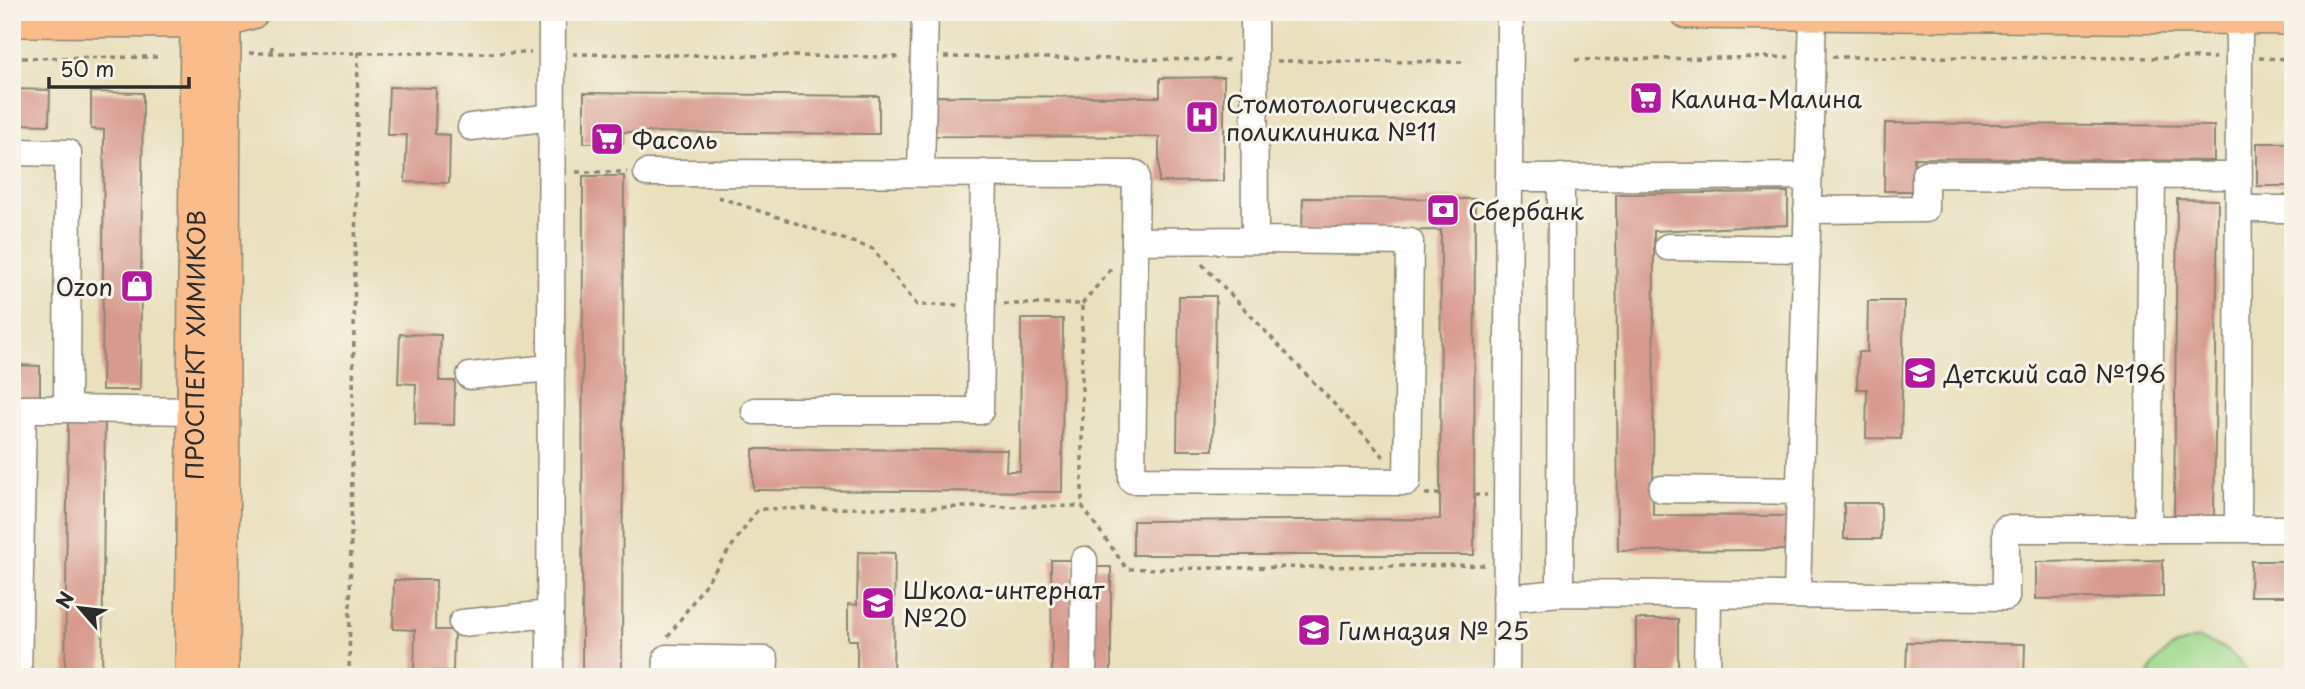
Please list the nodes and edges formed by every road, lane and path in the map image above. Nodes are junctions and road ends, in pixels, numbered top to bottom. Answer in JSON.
{"nodes":[{"id":1,"x":552,"y":12,"type":"edge"},
{"id":2,"x":925,"y":12,"type":"edge"},
{"id":3,"x":1254,"y":12,"type":"edge"},
{"id":4,"x":1510,"y":12,"type":"edge"},
{"id":5,"x":1687,"y":12,"type":"edge"},
{"id":6,"x":1814,"y":13,"type":"edge"},
{"id":7,"x":2132,"y":14,"type":"edge"},
{"id":8,"x":219,"y":16,"type":"edge"},
{"id":9,"x":2239,"y":17,"type":"junction"},
{"id":10,"x":2293,"y":18,"type":"edge"},
{"id":11,"x":12,"y":20,"type":"edge"},
{"id":12,"x":272,"y":44,"type":"dead end"},
{"id":13,"x":272,"y":51,"type":"junction"},
{"id":14,"x":249,"y":52,"type":"dead end"},
{"id":15,"x":358,"y":52,"type":"junction"},
{"id":16,"x":554,"y":54,"type":"junction"},
{"id":17,"x":160,"y":57,"type":"dead end"},
{"id":18,"x":924,"y":57,"type":"junction"},
{"id":19,"x":1815,"y":57,"type":"junction"},
{"id":20,"x":12,"y":58,"type":"edge"},
{"id":21,"x":2238,"y":58,"type":"junction"},
{"id":22,"x":2293,"y":59,"type":"edge"},
{"id":23,"x":1256,"y":60,"type":"junction"},
{"id":24,"x":1574,"y":60,"type":"dead end"},
{"id":25,"x":1464,"y":62,"type":"dead end"},
{"id":26,"x":552,"y":117,"type":"junction"},
{"id":27,"x":471,"y":127,"type":"dead end"},
{"id":28,"x":12,"y":152,"type":"edge"},
{"id":29,"x":576,"y":172,"type":"dead end"},
{"id":30,"x":921,"y":172,"type":"junction"},
{"id":31,"x":647,"y":173,"type":"joint"},
{"id":32,"x":984,"y":173,"type":"junction"},
{"id":33,"x":2152,"y":175,"type":"junction"},
{"id":34,"x":1809,"y":176,"type":"junction"},
{"id":35,"x":2239,"y":176,"type":"junction"},
{"id":36,"x":1561,"y":177,"type":"junction"},
{"id":37,"x":1509,"y":178,"type":"junction"},
{"id":38,"x":709,"y":194,"type":"dead end"},
{"id":39,"x":2239,"y":209,"type":"junction"},
{"id":40,"x":2293,"y":209,"type":"edge"},
{"id":41,"x":1807,"y":210,"type":"junction"},
{"id":42,"x":1255,"y":240,"type":"junction"},
{"id":43,"x":1135,"y":241,"type":"junction"},
{"id":44,"x":1668,"y":247,"type":"dead end"},
{"id":45,"x":1806,"y":249,"type":"junction"},
{"id":46,"x":1192,"y":261,"type":"dead end"},
{"id":47,"x":982,"y":304,"type":"junction"},
{"id":48,"x":1082,"y":304,"type":"junction"},
{"id":49,"x":549,"y":368,"type":"junction"},
{"id":50,"x":470,"y":376,"type":"dead end"},
{"id":51,"x":18,"y":409,"type":"edge"},
{"id":52,"x":67,"y":409,"type":"junction"},
{"id":53,"x":193,"y":411,"type":"junction"},
{"id":54,"x":755,"y":411,"type":"dead end"},
{"id":55,"x":1408,"y":482,"type":"junction"},
{"id":56,"x":1662,"y":489,"type":"dead end"},
{"id":57,"x":1799,"y":491,"type":"junction"},
{"id":58,"x":1440,"y":494,"type":"dead end"},
{"id":59,"x":1082,"y":506,"type":"junction"},
{"id":60,"x":2148,"y":529,"type":"junction"},
{"id":61,"x":2238,"y":529,"type":"junction"},
{"id":62,"x":2293,"y":530,"type":"edge"},
{"id":63,"x":1084,"y":560,"type":"dead end"},
{"id":64,"x":1507,"y":565,"type":"junction"},
{"id":65,"x":1560,"y":593,"type":"junction"},
{"id":66,"x":1797,"y":594,"type":"junction"},
{"id":67,"x":1708,"y":595,"type":"junction"},
{"id":68,"x":1506,"y":598,"type":"junction"},
{"id":69,"x":550,"y":614,"type":"junction"},
{"id":70,"x":462,"y":623,"type":"dead end"},
{"id":71,"x":663,"y":643,"type":"dead end"},
{"id":72,"x":18,"y":677,"type":"edge"},
{"id":73,"x":192,"y":677,"type":"edge"},
{"id":74,"x":222,"y":677,"type":"edge"},
{"id":75,"x":349,"y":677,"type":"edge"},
{"id":76,"x":550,"y":677,"type":"edge"},
{"id":77,"x":666,"y":677,"type":"edge"},
{"id":78,"x":764,"y":677,"type":"edge"},
{"id":79,"x":1083,"y":677,"type":"edge"},
{"id":80,"x":1506,"y":677,"type":"edge"},
{"id":81,"x":1707,"y":677,"type":"edge"}],
"edges":[{"from":1,"to":16,"type":"street"},
{"from":2,"to":18,"type":"street"},
{"from":3,"to":23,"type":"street"},
{"from":4,"to":37,"type":"street"},
{"from":5,"to":6,"type":"main road"},
{"from":6,"to":7,"type":"main road"},
{"from":6,"to":19,"type":"street"},
{"from":7,"to":9,"type":"main road"},
{"from":8,"to":11,"type":"main road"},
{"from":8,"to":53,"type":"main road","name":"ПРОСПЕКТ ХИМИКОВ"},
{"from":8,"to":74,"type":"main road","name":"ПРОСПЕКТ ХИМИКОВ"},
{"from":9,"to":10,"type":"main road"},
{"from":9,"to":21,"type":"street"},
{"from":12,"to":13,"type":"path"},
{"from":13,"to":14,"type":"path"},
{"from":13,"to":15,"type":"path"},
{"from":15,"to":16,"type":"path"},
{"from":15,"to":75,"type":"path"},
{"from":16,"to":18,"type":"path"},
{"from":16,"to":26,"type":"street"},
{"from":17,"to":20,"type":"path"},
{"from":18,"to":23,"type":"path"},
{"from":18,"to":30,"type":"street"},
{"from":19,"to":21,"type":"path"},
{"from":19,"to":24,"type":"path"},
{"from":19,"to":34,"type":"street"},
{"from":21,"to":22,"type":"path"},
{"from":21,"to":35,"type":"street"},
{"from":23,"to":25,"type":"path"},
{"from":23,"to":42,"type":"street"},
{"from":26,"to":27,"type":"street"},
{"from":26,"to":49,"type":"street"},
{"from":28,"to":52,"type":"street"},
{"from":29,"to":31,"type":"path"},
{"from":30,"to":31,"type":"street"},
{"from":30,"to":32,"type":"street"},
{"from":32,"to":43,"type":"street"},
{"from":32,"to":47,"type":"street"},
{"from":33,"to":35,"type":"street"},
{"from":33,"to":41,"type":"street"},
{"from":33,"to":60,"type":"street"},
{"from":34,"to":36,"type":"street"},
{"from":34,"to":41,"type":"street"},
{"from":35,"to":39,"type":"street"},
{"from":36,"to":37,"type":"street"},
{"from":36,"to":65,"type":"street"},
{"from":37,"to":64,"type":"street"},
{"from":38,"to":47,"type":"path"},
{"from":39,"to":40,"type":"street"},
{"from":39,"to":61,"type":"street"},
{"from":41,"to":45,"type":"street"},
{"from":42,"to":43,"type":"street"},
{"from":42,"to":55,"type":"street"},
{"from":43,"to":48,"type":"path"},
{"from":43,"to":55,"type":"street"},
{"from":44,"to":45,"type":"street"},
{"from":45,"to":57,"type":"street"},
{"from":46,"to":55,"type":"path"},
{"from":47,"to":48,"type":"path"},
{"from":47,"to":54,"type":"street"},
{"from":48,"to":59,"type":"path"},
{"from":49,"to":50,"type":"street"},
{"from":49,"to":69,"type":"street"},
{"from":51,"to":52,"type":"street"},
{"from":51,"to":72,"type":"street"},
{"from":52,"to":53,"type":"street"},
{"from":53,"to":73,"type":"main road","name":"ПРОСПЕКТ ХИМИКОВ"},
{"from":55,"to":58,"type":"path"},
{"from":56,"to":57,"type":"street"},
{"from":57,"to":66,"type":"street"},
{"from":59,"to":64,"type":"path"},
{"from":59,"to":71,"type":"path"},
{"from":60,"to":61,"type":"street"},
{"from":60,"to":66,"type":"street"},
{"from":61,"to":62,"type":"street"},
{"from":63,"to":79,"type":"street"},
{"from":64,"to":68,"type":"street"},
{"from":65,"to":67,"type":"street"},
{"from":65,"to":68,"type":"street"},
{"from":66,"to":67,"type":"street"},
{"from":67,"to":81,"type":"street"},
{"from":68,"to":80,"type":"street"},
{"from":69,"to":70,"type":"street"},
{"from":69,"to":76,"type":"street"},
{"from":77,"to":78,"type":"street"}]}
